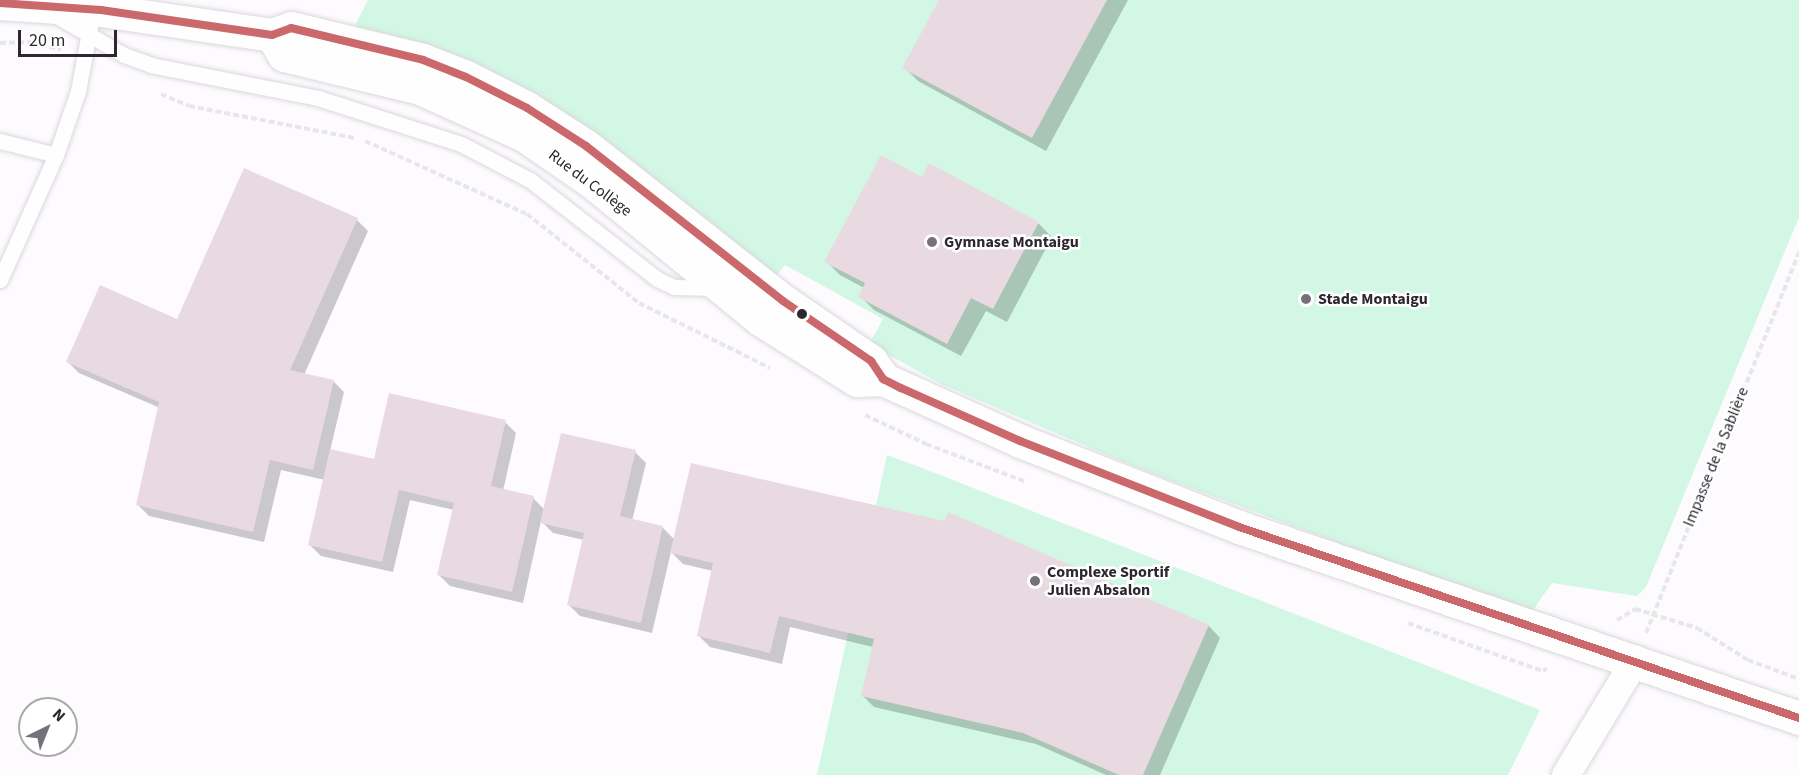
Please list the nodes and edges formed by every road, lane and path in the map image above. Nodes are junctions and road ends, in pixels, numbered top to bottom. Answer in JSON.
{"nodes":[{"id":1,"x":0,"y":3,"type":"edge"},
{"id":2,"x":90,"y":22,"type":"junction"},
{"id":3,"x":272,"y":36,"type":"junction"},
{"id":4,"x":0,"y":141,"type":"edge"},
{"id":5,"x":56,"y":155,"type":"junction"},
{"id":6,"x":1799,"y":252,"type":"edge"},
{"id":7,"x":0,"y":280,"type":"edge"},
{"id":8,"x":720,"y":287,"type":"junction"},
{"id":9,"x":883,"y":379,"type":"junction"},
{"id":10,"x":1653,"y":614,"type":"junction"},
{"id":11,"x":1607,"y":618,"type":"dead end"},
{"id":12,"x":1635,"y":662,"type":"junction"},
{"id":13,"x":1799,"y":679,"type":"edge"},
{"id":14,"x":1799,"y":718,"type":"edge"},
{"id":15,"x":1566,"y":775,"type":"edge"}],
"edges":[{"from":1,"to":2,"type":"street","name":"Rue du Collège"},
{"from":2,"to":3,"type":"street","name":"Rue du Collège"},
{"from":2,"to":5,"type":"lane"},
{"from":2,"to":8,"type":"lane"},
{"from":3,"to":8,"type":"street","name":"Rue du Collège"},
{"from":3,"to":9,"type":"street","name":"Rue du Collège"},
{"from":4,"to":5,"type":"lane"},
{"from":5,"to":7,"type":"lane"},
{"from":6,"to":10,"type":"path","name":"Impasse de la Sablière"},
{"from":8,"to":9,"type":"street","name":"Rue du Collège"},
{"from":9,"to":12,"type":"street","name":"Rue du Collège"},
{"from":10,"to":11,"type":"path"},
{"from":10,"to":12,"type":"path","name":"Impasse de la Sablière"},
{"from":10,"to":13,"type":"path"},
{"from":12,"to":14,"type":"street","name":"Rue du Collège"},
{"from":12,"to":15,"type":"street"}]}
